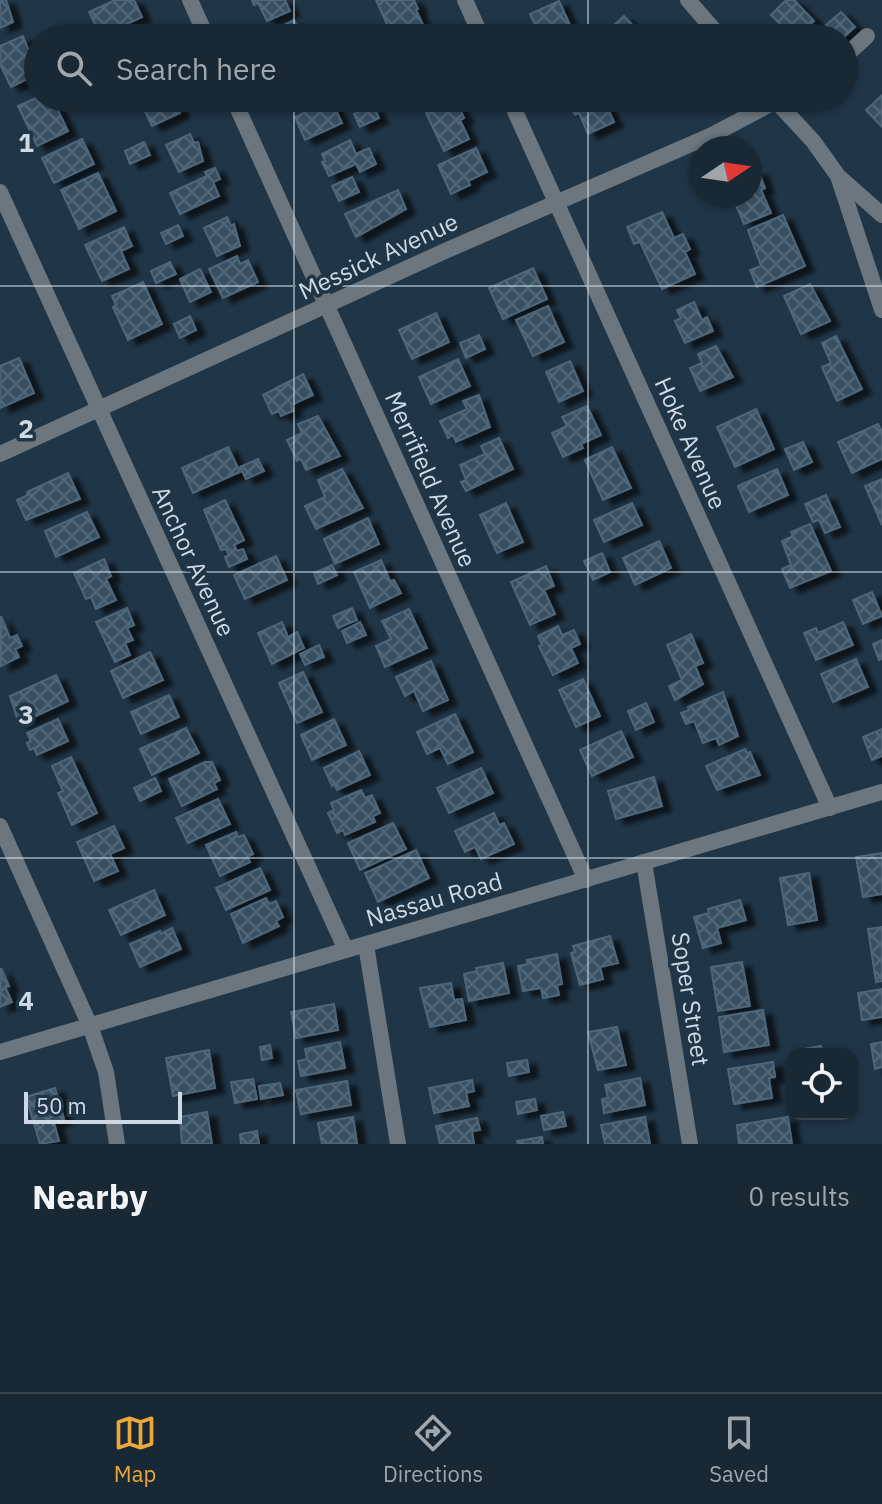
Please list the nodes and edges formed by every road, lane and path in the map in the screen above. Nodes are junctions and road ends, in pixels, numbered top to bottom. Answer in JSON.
{"nodes":[{"id":1,"x":190,"y":0,"type":"edge"},
{"id":2,"x":465,"y":0,"type":"edge"},
{"id":3,"x":688,"y":0,"type":"edge"},
{"id":4,"x":201,"y":24,"type":"edge"},
{"id":5,"x":476,"y":24,"type":"edge"},
{"id":6,"x":709,"y":24,"type":"edge"},
{"id":7,"x":867,"y":36,"type":"dead end"},
{"id":8,"x":858,"y":44,"type":"edge"},
{"id":9,"x":239,"y":112,"type":"edge"},
{"id":10,"x":515,"y":112,"type":"edge"},
{"id":11,"x":759,"y":112,"type":"edge"},
{"id":12,"x":786,"y":112,"type":"edge"},
{"id":13,"x":838,"y":176,"type":"junction"},
{"id":14,"x":0,"y":192,"type":"edge"},
{"id":15,"x":556,"y":203,"type":"junction"},
{"id":16,"x":882,"y":215,"type":"edge"},
{"id":17,"x":327,"y":306,"type":"junction"},
{"id":18,"x":882,"y":310,"type":"edge"},
{"id":19,"x":98,"y":409,"type":"junction"},
{"id":20,"x":0,"y":454,"type":"edge"},
{"id":21,"x":882,"y":792,"type":"edge"},
{"id":22,"x":830,"y":808,"type":"junction"},
{"id":23,"x":0,"y":826,"type":"edge"},
{"id":24,"x":644,"y":862,"type":"junction"},
{"id":25,"x":586,"y":880,"type":"junction"},
{"id":26,"x":366,"y":945,"type":"junction"},
{"id":27,"x":346,"y":950,"type":"junction"},
{"id":28,"x":90,"y":1026,"type":"junction"},
{"id":29,"x":0,"y":1052,"type":"edge"},
{"id":30,"x":117,"y":1144,"type":"edge"},
{"id":31,"x":398,"y":1144,"type":"edge"},
{"id":32,"x":690,"y":1144,"type":"edge"}],
"edges":[{"from":1,"to":4,"type":"street"},
{"from":2,"to":5,"type":"street"},
{"from":3,"to":6,"type":"street"},
{"from":7,"to":8,"type":"street"},
{"from":9,"to":17,"type":"street","name":"Merrifield Avenue"},
{"from":10,"to":15,"type":"street","name":"Hoke Avenue"},
{"from":11,"to":15,"type":"street","name":"Messick Avenue"},
{"from":12,"to":13,"type":"street"},
{"from":13,"to":16,"type":"street"},
{"from":13,"to":18,"type":"street"},
{"from":14,"to":19,"type":"street","name":"Anchor Avenue"},
{"from":15,"to":17,"type":"street","name":"Messick Avenue"},
{"from":15,"to":22,"type":"street","name":"Hoke Avenue"},
{"from":17,"to":19,"type":"street","name":"Messick Avenue"},
{"from":17,"to":25,"type":"street","name":"Merrifield Avenue"},
{"from":19,"to":20,"type":"street","name":"Messick Avenue"},
{"from":19,"to":27,"type":"street","name":"Anchor Avenue"},
{"from":21,"to":22,"type":"street","name":"Nassau Road"},
{"from":22,"to":24,"type":"street","name":"Nassau Road"},
{"from":23,"to":28,"type":"street"},
{"from":24,"to":25,"type":"street","name":"Nassau Road"},
{"from":24,"to":32,"type":"street","name":"Soper Street"},
{"from":25,"to":26,"type":"street","name":"Nassau Road"},
{"from":26,"to":27,"type":"street","name":"Nassau Road"},
{"from":26,"to":31,"type":"street"},
{"from":27,"to":28,"type":"street","name":"Nassau Road"},
{"from":28,"to":29,"type":"street","name":"Nassau Road"},
{"from":28,"to":30,"type":"street"}]}
